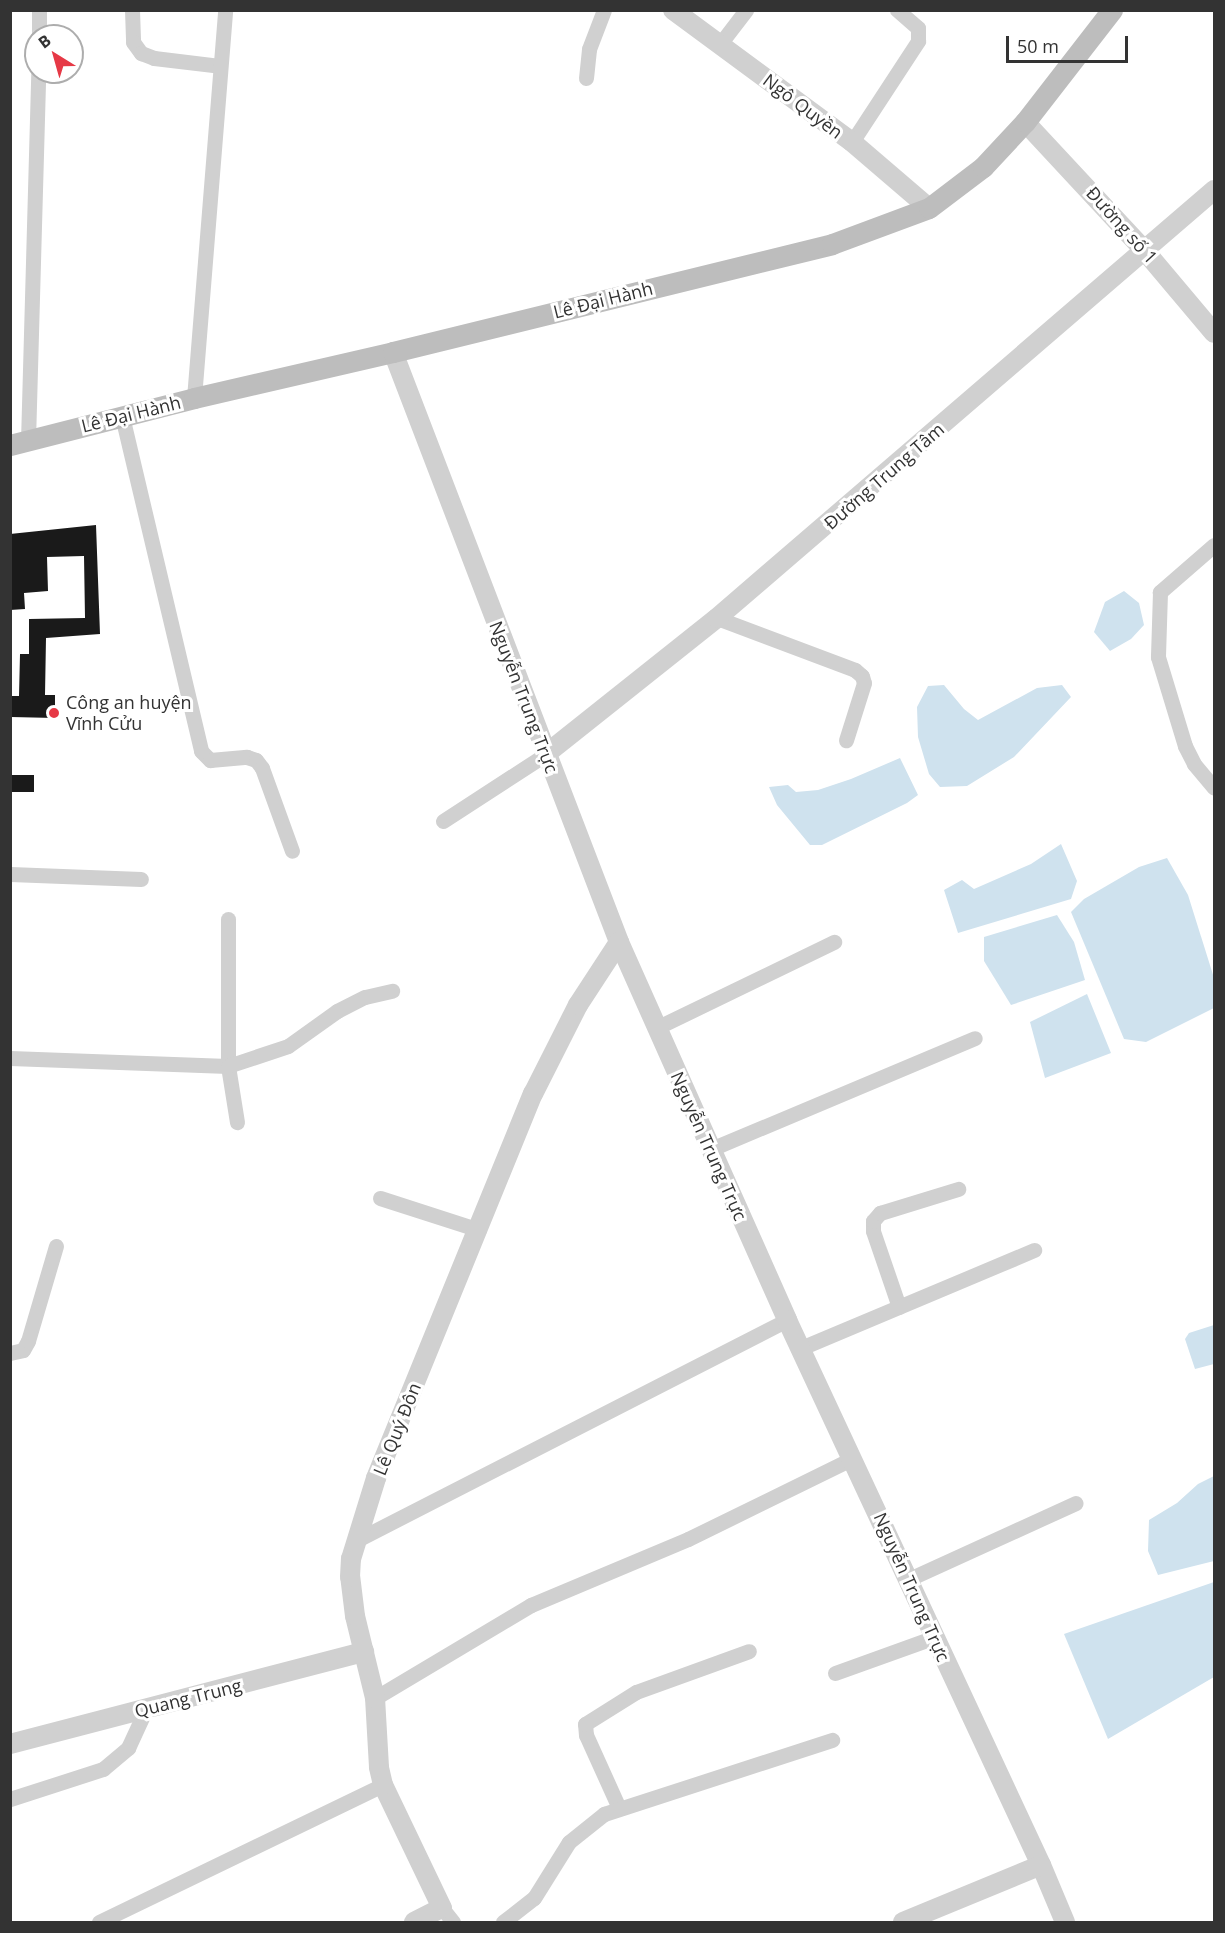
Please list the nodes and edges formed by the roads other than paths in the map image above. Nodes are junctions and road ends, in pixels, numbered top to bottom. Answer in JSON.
{"nodes":[{"id":1,"x":132,"y":10,"type":"edge"},
{"id":2,"x":225,"y":10,"type":"edge"},
{"id":3,"x":604,"y":10,"type":"edge"},
{"id":4,"x":673,"y":10,"type":"edge"},
{"id":5,"x":746,"y":10,"type":"edge"},
{"id":6,"x":897,"y":10,"type":"edge"},
{"id":7,"x":1112,"y":10,"type":"edge"},
{"id":8,"x":720,"y":44,"type":"junction"},
{"id":9,"x":220,"y":66,"type":"junction"},
{"id":10,"x":586,"y":78,"type":"dead end"},
{"id":11,"x":37,"y":84,"type":"edge"},
{"id":12,"x":1025,"y":122,"type":"junction"},
{"id":13,"x":852,"y":142,"type":"junction"},
{"id":14,"x":1215,"y":190,"type":"edge"},
{"id":15,"x":929,"y":208,"type":"junction"},
{"id":16,"x":1145,"y":251,"type":"junction"},
{"id":17,"x":1215,"y":333,"type":"edge"},
{"id":18,"x":393,"y":352,"type":"junction"},
{"id":19,"x":194,"y":398,"type":"junction"},
{"id":20,"x":122,"y":417,"type":"junction"},
{"id":21,"x":19,"y":443,"type":"edge"},
{"id":22,"x":1215,"y":545,"type":"edge"},
{"id":23,"x":717,"y":618,"type":"junction"},
{"id":24,"x":846,"y":740,"type":"dead end"},
{"id":25,"x":546,"y":754,"type":"junction"},
{"id":26,"x":1215,"y":788,"type":"edge"},
{"id":27,"x":443,"y":821,"type":"dead end"},
{"id":28,"x":292,"y":851,"type":"dead end"},
{"id":29,"x":10,"y":874,"type":"edge"},
{"id":30,"x":141,"y":879,"type":"dead end"},
{"id":31,"x":228,"y":919,"type":"dead end"},
{"id":32,"x":619,"y":942,"type":"junction"},
{"id":33,"x":834,"y":942,"type":"dead end"},
{"id":34,"x":392,"y":991,"type":"dead end"},
{"id":35,"x":656,"y":1029,"type":"junction"},
{"id":36,"x":975,"y":1038,"type":"dead end"},
{"id":37,"x":10,"y":1058,"type":"edge"},
{"id":38,"x":228,"y":1066,"type":"junction"},
{"id":39,"x":237,"y":1122,"type":"dead end"},
{"id":40,"x":711,"y":1149,"type":"junction"},
{"id":41,"x":958,"y":1189,"type":"dead end"},
{"id":42,"x":380,"y":1198,"type":"dead end"},
{"id":43,"x":479,"y":1230,"type":"junction"},
{"id":44,"x":56,"y":1246,"type":"dead end"},
{"id":45,"x":1034,"y":1250,"type":"dead end"},
{"id":46,"x":899,"y":1307,"type":"junction"},
{"id":47,"x":788,"y":1320,"type":"junction"},
{"id":48,"x":801,"y":1348,"type":"junction"},
{"id":49,"x":10,"y":1353,"type":"edge"},
{"id":50,"x":853,"y":1458,"type":"junction"},
{"id":51,"x":1076,"y":1503,"type":"dead end"},
{"id":52,"x":355,"y":1541,"type":"junction"},
{"id":53,"x":909,"y":1579,"type":"junction"},
{"id":54,"x":934,"y":1637,"type":"junction"},
{"id":55,"x":749,"y":1651,"type":"dead end"},
{"id":56,"x":364,"y":1652,"type":"junction"},
{"id":57,"x":835,"y":1673,"type":"dead end"},
{"id":58,"x":375,"y":1698,"type":"junction"},
{"id":59,"x":146,"y":1709,"type":"junction"},
{"id":60,"x":832,"y":1740,"type":"dead end"},
{"id":61,"x":10,"y":1744,"type":"edge"},
{"id":62,"x":383,"y":1785,"type":"junction"},
{"id":63,"x":10,"y":1799,"type":"edge"},
{"id":64,"x":620,"y":1808,"type":"junction"},
{"id":65,"x":1041,"y":1865,"type":"junction"},
{"id":66,"x":448,"y":1915,"type":"edge"},
{"id":67,"x":99,"y":1923,"type":"edge"},
{"id":68,"x":414,"y":1923,"type":"edge"},
{"id":69,"x":502,"y":1923,"type":"edge"},
{"id":70,"x":903,"y":1923,"type":"edge"},
{"id":71,"x":1065,"y":1923,"type":"edge"}],
"edges":[{"from":1,"to":9,"type":"street"},
{"from":2,"to":9,"type":"street"},
{"from":3,"to":10,"type":"street"},
{"from":4,"to":8,"type":"street","name":"Ngô Quyền"},
{"from":5,"to":8,"type":"street"},
{"from":6,"to":13,"type":"street"},
{"from":7,"to":12,"type":"main road","name":"Lê Đại Hành"},
{"from":8,"to":13,"type":"street","name":"Ngô Quyền"},
{"from":9,"to":19,"type":"street"},
{"from":11,"to":21,"type":"street"},
{"from":12,"to":15,"type":"main road","name":"Lê Đại Hành"},
{"from":12,"to":16,"type":"street","name":"Đường số 1"},
{"from":13,"to":15,"type":"street","name":"Ngô Quyền"},
{"from":14,"to":16,"type":"street","name":"Đường Trung Tâm"},
{"from":15,"to":18,"type":"main road","name":"Lê Đại Hành"},
{"from":16,"to":17,"type":"street","name":"Đường số 1"},
{"from":16,"to":23,"type":"street","name":"Đường Trung Tâm"},
{"from":18,"to":19,"type":"main road","name":"Lê Đại Hành"},
{"from":18,"to":25,"type":"street","name":"Nguyễn Trung Trực"},
{"from":19,"to":20,"type":"main road","name":"Lê Đại Hành"},
{"from":20,"to":21,"type":"main road","name":"Lê Đại Hành"},
{"from":20,"to":28,"type":"street"},
{"from":22,"to":26,"type":"street"},
{"from":23,"to":24,"type":"street"},
{"from":23,"to":25,"type":"street","name":"Đường Trung Tâm"},
{"from":25,"to":27,"type":"street"},
{"from":25,"to":32,"type":"street","name":"Nguyễn Trung Trực"},
{"from":29,"to":30,"type":"street"},
{"from":31,"to":38,"type":"street"},
{"from":32,"to":35,"type":"street","name":"Nguyễn Trung Trực"},
{"from":32,"to":43,"type":"street","name":"Lê Quý Đôn"},
{"from":33,"to":35,"type":"street"},
{"from":34,"to":38,"type":"street"},
{"from":35,"to":40,"type":"street","name":"Nguyễn Trung Trực"},
{"from":36,"to":40,"type":"street"},
{"from":37,"to":38,"type":"street"},
{"from":38,"to":39,"type":"street"},
{"from":40,"to":47,"type":"street","name":"Nguyễn Trung Trực"},
{"from":41,"to":46,"type":"street"},
{"from":42,"to":43,"type":"street"},
{"from":43,"to":52,"type":"street","name":"Lê Quý Đôn"},
{"from":44,"to":49,"type":"street"},
{"from":45,"to":46,"type":"street"},
{"from":46,"to":48,"type":"street"},
{"from":47,"to":48,"type":"street","name":"Nguyễn Trung Trực"},
{"from":47,"to":52,"type":"street"},
{"from":48,"to":50,"type":"street","name":"Nguyễn Trung Trực"},
{"from":50,"to":53,"type":"street","name":"Nguyễn Trung Trực"},
{"from":50,"to":58,"type":"street"},
{"from":51,"to":53,"type":"street"},
{"from":52,"to":56,"type":"street","name":"Lê Quý Đôn"},
{"from":53,"to":54,"type":"street","name":"Nguyễn Trung Trực"},
{"from":54,"to":57,"type":"street"},
{"from":54,"to":65,"type":"street","name":"Nguyễn Trung Trực"},
{"from":55,"to":64,"type":"street"},
{"from":56,"to":58,"type":"street","name":"Lê Quý Đôn"},
{"from":56,"to":59,"type":"street","name":"Quang Trung"},
{"from":58,"to":62,"type":"street","name":"Lê Quý Đôn"},
{"from":59,"to":61,"type":"street","name":"Quang Trung"},
{"from":59,"to":63,"type":"street"},
{"from":60,"to":64,"type":"street"},
{"from":62,"to":66,"type":"street","name":"Lê Quý Đôn"},
{"from":62,"to":67,"type":"street"},
{"from":64,"to":69,"type":"street"},
{"from":65,"to":70,"type":"street"},
{"from":65,"to":71,"type":"street","name":"Nguyễn Trung Trực"},
{"from":66,"to":68,"type":"street","name":"Lê Quý Đôn"}]}
